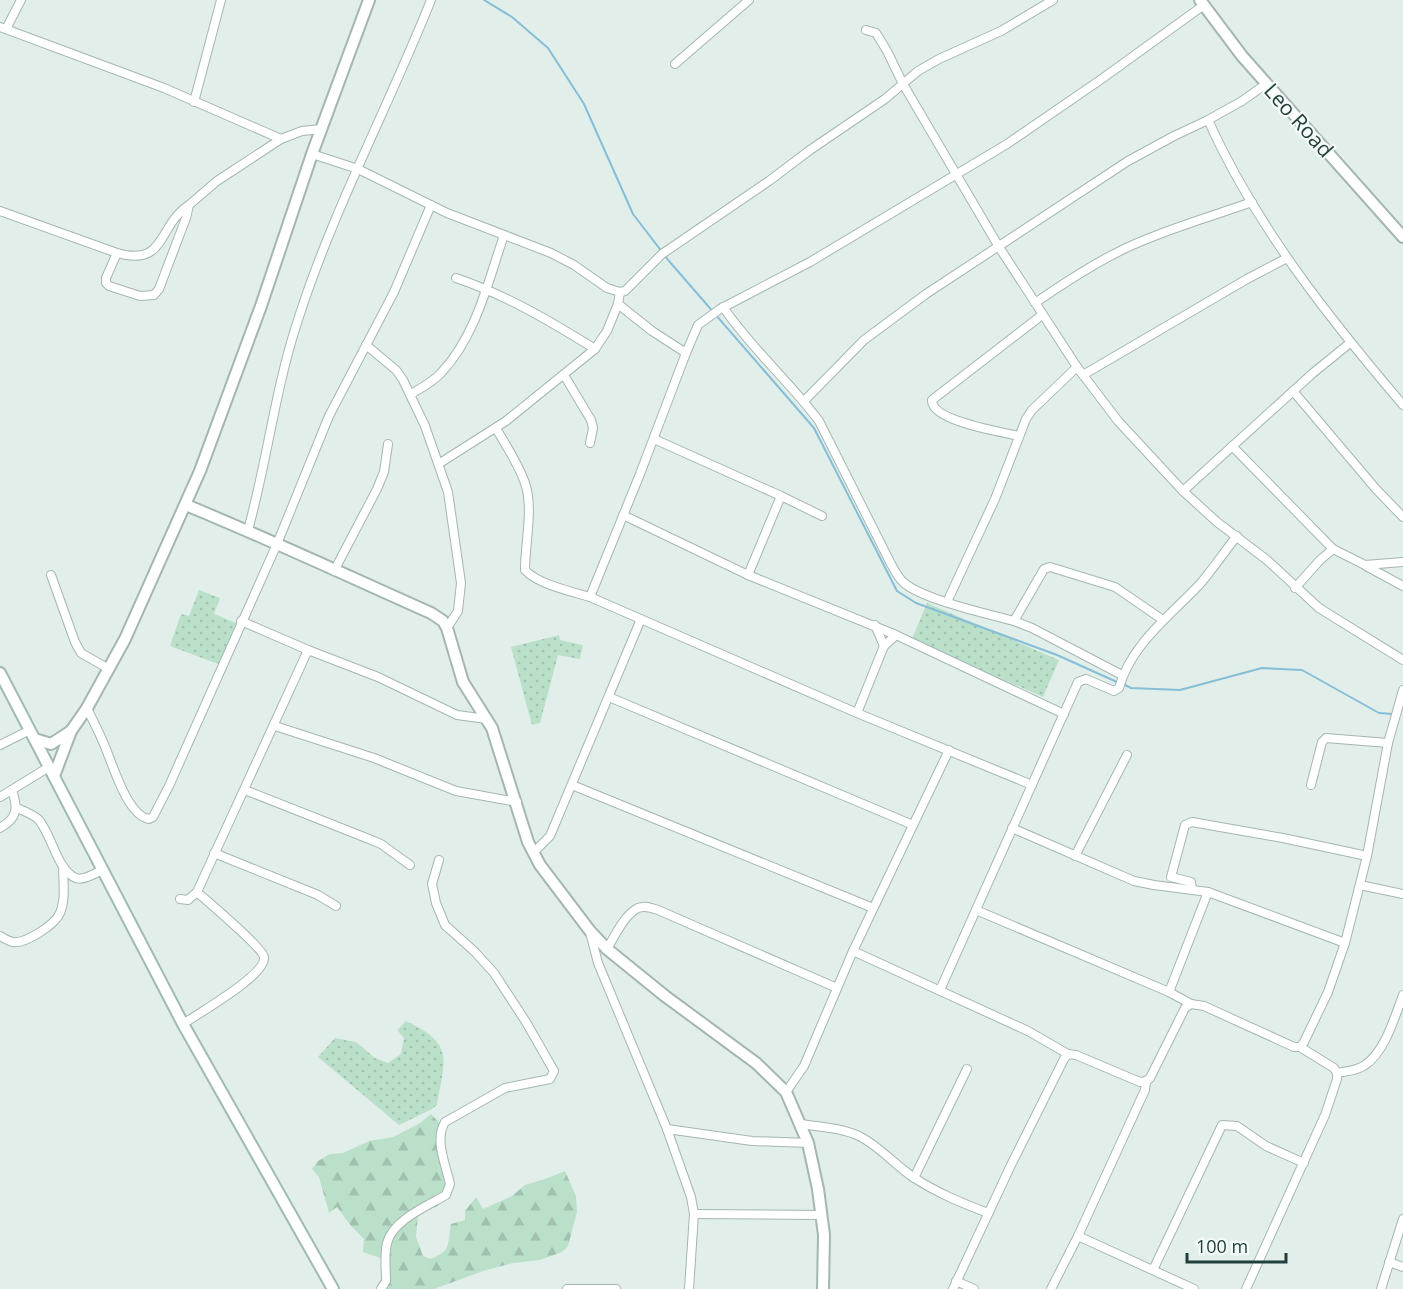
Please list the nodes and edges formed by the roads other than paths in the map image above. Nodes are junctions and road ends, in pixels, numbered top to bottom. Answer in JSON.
{"nodes":[{"id":1,"x":21,"y":0,"type":"edge"},
{"id":2,"x":221,"y":0,"type":"edge"},
{"id":3,"x":369,"y":0,"type":"edge"},
{"id":4,"x":431,"y":0,"type":"edge"},
{"id":5,"x":749,"y":0,"type":"edge"},
{"id":6,"x":1053,"y":0,"type":"edge"},
{"id":7,"x":1202,"y":3,"type":"edge"},
{"id":8,"x":3,"y":28,"type":"edge"},
{"id":9,"x":866,"y":30,"type":"dead end"},
{"id":10,"x":675,"y":64,"type":"dead end"},
{"id":11,"x":903,"y":84,"type":"junction"},
{"id":12,"x":1266,"y":84,"type":"junction"},
{"id":13,"x":194,"y":102,"type":"junction"},
{"id":14,"x":1208,"y":120,"type":"junction"},
{"id":15,"x":322,"y":129,"type":"junction"},
{"id":16,"x":281,"y":139,"type":"junction"},
{"id":17,"x":312,"y":154,"type":"junction"},
{"id":18,"x":358,"y":169,"type":"junction"},
{"id":19,"x":955,"y":175,"type":"junction"},
{"id":20,"x":1252,"y":202,"type":"junction"},
{"id":21,"x":189,"y":205,"type":"junction"},
{"id":22,"x":431,"y":205,"type":"junction"},
{"id":23,"x":0,"y":211,"type":"edge"},
{"id":24,"x":504,"y":235,"type":"junction"},
{"id":25,"x":1403,"y":237,"type":"edge"},
{"id":26,"x":999,"y":247,"type":"junction"},
{"id":27,"x":117,"y":253,"type":"junction"},
{"id":28,"x":1287,"y":258,"type":"junction"},
{"id":29,"x":456,"y":278,"type":"dead end"},
{"id":30,"x":485,"y":288,"type":"junction"},
{"id":31,"x":620,"y":292,"type":"junction"},
{"id":32,"x":1035,"y":303,"type":"junction"},
{"id":33,"x":618,"y":304,"type":"junction"},
{"id":34,"x":721,"y":308,"type":"junction"},
{"id":35,"x":1042,"y":315,"type":"junction"},
{"id":36,"x":1350,"y":344,"type":"junction"},
{"id":37,"x":366,"y":345,"type":"junction"},
{"id":38,"x":595,"y":349,"type":"junction"},
{"id":39,"x":686,"y":352,"type":"junction"},
{"id":40,"x":1077,"y":367,"type":"junction"},
{"id":41,"x":564,"y":375,"type":"junction"},
{"id":42,"x":1083,"y":375,"type":"junction"},
{"id":43,"x":1293,"y":391,"type":"junction"},
{"id":44,"x":411,"y":394,"type":"junction"},
{"id":45,"x":804,"y":401,"type":"junction"},
{"id":46,"x":1403,"y":405,"type":"edge"},
{"id":47,"x":496,"y":428,"type":"junction"},
{"id":48,"x":1019,"y":436,"type":"junction"},
{"id":49,"x":654,"y":439,"type":"junction"},
{"id":50,"x":590,"y":443,"type":"dead end"},
{"id":51,"x":388,"y":444,"type":"dead end"},
{"id":52,"x":1232,"y":446,"type":"junction"},
{"id":53,"x":440,"y":463,"type":"junction"},
{"id":54,"x":1183,"y":491,"type":"junction"},
{"id":55,"x":780,"y":496,"type":"junction"},
{"id":56,"x":186,"y":505,"type":"junction"},
{"id":57,"x":623,"y":516,"type":"junction"},
{"id":58,"x":822,"y":516,"type":"dead end"},
{"id":59,"x":1403,"y":517,"type":"edge"},
{"id":60,"x":248,"y":530,"type":"junction"},
{"id":61,"x":1236,"y":536,"type":"junction"},
{"id":62,"x":277,"y":544,"type":"junction"},
{"id":63,"x":1333,"y":549,"type":"junction"},
{"id":64,"x":1403,"y":562,"type":"edge"},
{"id":65,"x":1365,"y":565,"type":"junction"},
{"id":66,"x":334,"y":571,"type":"junction"},
{"id":67,"x":51,"y":575,"type":"dead end"},
{"id":68,"x":748,"y":575,"type":"junction"},
{"id":69,"x":1403,"y":586,"type":"edge"},
{"id":70,"x":1295,"y":588,"type":"junction"},
{"id":71,"x":590,"y":597,"type":"junction"},
{"id":72,"x":947,"y":602,"type":"junction"},
{"id":73,"x":642,"y":619,"type":"junction"},
{"id":74,"x":1163,"y":620,"type":"junction"},
{"id":75,"x":241,"y":621,"type":"junction"},
{"id":76,"x":1014,"y":621,"type":"junction"},
{"id":77,"x":874,"y":625,"type":"junction"},
{"id":78,"x":447,"y":628,"type":"junction"},
{"id":79,"x":896,"y":634,"type":"junction"},
{"id":80,"x":884,"y":646,"type":"junction"},
{"id":81,"x":308,"y":650,"type":"junction"},
{"id":82,"x":1403,"y":660,"type":"edge"},
{"id":83,"x":109,"y":669,"type":"junction"},
{"id":84,"x":0,"y":673,"type":"edge"},
{"id":85,"x":1121,"y":682,"type":"junction"},
{"id":86,"x":1403,"y":690,"type":"edge"},
{"id":87,"x":609,"y":697,"type":"junction"},
{"id":88,"x":87,"y":708,"type":"junction"},
{"id":89,"x":857,"y":713,"type":"junction"},
{"id":90,"x":1064,"y":714,"type":"junction"},
{"id":91,"x":488,"y":719,"type":"junction"},
{"id":92,"x":275,"y":726,"type":"junction"},
{"id":93,"x":71,"y":731,"type":"junction"},
{"id":94,"x":32,"y":735,"type":"junction"},
{"id":95,"x":1388,"y":743,"type":"junction"},
{"id":96,"x":0,"y":745,"type":"edge"},
{"id":97,"x":949,"y":750,"type":"junction"},
{"id":98,"x":1127,"y":755,"type":"dead end"},
{"id":99,"x":51,"y":771,"type":"junction"},
{"id":100,"x":572,"y":785,"type":"junction"},
{"id":101,"x":1032,"y":785,"type":"junction"},
{"id":102,"x":1311,"y":785,"type":"dead end"},
{"id":103,"x":12,"y":790,"type":"junction"},
{"id":104,"x":245,"y":790,"type":"junction"},
{"id":105,"x":0,"y":797,"type":"edge"},
{"id":106,"x":517,"y":802,"type":"junction"},
{"id":107,"x":17,"y":808,"type":"junction"},
{"id":108,"x":913,"y":825,"type":"junction"},
{"id":109,"x":0,"y":828,"type":"edge"},
{"id":110,"x":1012,"y":828,"type":"junction"},
{"id":111,"x":214,"y":853,"type":"junction"},
{"id":112,"x":533,"y":854,"type":"junction"},
{"id":113,"x":1075,"y":856,"type":"junction"},
{"id":114,"x":1366,"y":856,"type":"junction"},
{"id":115,"x":439,"y":860,"type":"dead end"},
{"id":116,"x":410,"y":865,"type":"dead end"},
{"id":117,"x":63,"y":866,"type":"junction"},
{"id":118,"x":102,"y":870,"type":"junction"},
{"id":119,"x":1360,"y":885,"type":"junction"},
{"id":120,"x":1192,"y":889,"type":"junction"},
{"id":121,"x":197,"y":892,"type":"junction"},
{"id":122,"x":1208,"y":892,"type":"junction"},
{"id":123,"x":1403,"y":894,"type":"edge"},
{"id":124,"x":180,"y":899,"type":"dead end"},
{"id":125,"x":336,"y":906,"type":"dead end"},
{"id":126,"x":873,"y":908,"type":"junction"},
{"id":127,"x":976,"y":910,"type":"junction"},
{"id":128,"x":590,"y":931,"type":"junction"},
{"id":129,"x":0,"y":936,"type":"edge"},
{"id":130,"x":1345,"y":943,"type":"junction"},
{"id":131,"x":607,"y":949,"type":"junction"},
{"id":132,"x":853,"y":951,"type":"junction"},
{"id":133,"x":837,"y":988,"type":"junction"},
{"id":134,"x":940,"y":990,"type":"junction"},
{"id":135,"x":1169,"y":992,"type":"junction"},
{"id":136,"x":1403,"y":995,"type":"edge"},
{"id":137,"x":1191,"y":1004,"type":"junction"},
{"id":138,"x":183,"y":1023,"type":"junction"},
{"id":139,"x":1300,"y":1047,"type":"junction"},
{"id":140,"x":1068,"y":1054,"type":"junction"},
{"id":141,"x":967,"y":1070,"type":"dead end"},
{"id":142,"x":1337,"y":1073,"type":"junction"},
{"id":143,"x":1146,"y":1081,"type":"junction"},
{"id":144,"x":786,"y":1092,"type":"junction"},
{"id":145,"x":801,"y":1124,"type":"junction"},
{"id":146,"x":667,"y":1128,"type":"junction"},
{"id":147,"x":808,"y":1143,"type":"junction"},
{"id":148,"x":1304,"y":1163,"type":"junction"},
{"id":149,"x":915,"y":1178,"type":"junction"},
{"id":150,"x":694,"y":1214,"type":"junction"},
{"id":151,"x":988,"y":1214,"type":"junction"},
{"id":152,"x":822,"y":1215,"type":"junction"},
{"id":153,"x":1403,"y":1219,"type":"edge"},
{"id":154,"x":1078,"y":1236,"type":"junction"},
{"id":155,"x":1389,"y":1262,"type":"junction"},
{"id":156,"x":1403,"y":1267,"type":"edge"},
{"id":157,"x":1153,"y":1270,"type":"junction"},
{"id":158,"x":954,"y":1285,"type":"edge"},
{"id":159,"x":596,"y":1288,"type":"edge"},
{"id":160,"x":333,"y":1289,"type":"edge"},
{"id":161,"x":381,"y":1289,"type":"edge"},
{"id":162,"x":567,"y":1289,"type":"edge"},
{"id":163,"x":616,"y":1289,"type":"edge"},
{"id":164,"x":689,"y":1289,"type":"edge"},
{"id":165,"x":823,"y":1289,"type":"edge"},
{"id":166,"x":974,"y":1289,"type":"edge"},
{"id":167,"x":1051,"y":1289,"type":"edge"},
{"id":168,"x":1194,"y":1289,"type":"edge"},
{"id":169,"x":1246,"y":1289,"type":"edge"},
{"id":170,"x":1381,"y":1289,"type":"edge"}],
"edges":[{"from":1,"to":8,"type":"street"},
{"from":2,"to":13,"type":"street"},
{"from":3,"to":15,"type":"street"},
{"from":4,"to":18,"type":"street"},
{"from":5,"to":10,"type":"street"},
{"from":6,"to":11,"type":"street"},
{"from":7,"to":12,"type":"street","name":"Leo Road"},
{"from":7,"to":19,"type":"street"},
{"from":8,"to":13,"type":"street"},
{"from":9,"to":11,"type":"street"},
{"from":11,"to":19,"type":"street"},
{"from":11,"to":31,"type":"street"},
{"from":12,"to":14,"type":"street"},
{"from":12,"to":25,"type":"street","name":"Leo Road"},
{"from":13,"to":16,"type":"street"},
{"from":14,"to":20,"type":"street"},
{"from":14,"to":26,"type":"street"},
{"from":15,"to":16,"type":"street"},
{"from":15,"to":17,"type":"street"},
{"from":16,"to":21,"type":"street"},
{"from":17,"to":18,"type":"street"},
{"from":17,"to":56,"type":"street"},
{"from":18,"to":22,"type":"street"},
{"from":18,"to":60,"type":"street"},
{"from":19,"to":26,"type":"street"},
{"from":19,"to":34,"type":"street"},
{"from":20,"to":28,"type":"street"},
{"from":20,"to":32,"type":"street"},
{"from":21,"to":27,"type":"street"},
{"from":21,"to":27,"type":"street"},
{"from":22,"to":24,"type":"street"},
{"from":22,"to":37,"type":"street"},
{"from":23,"to":27,"type":"street"},
{"from":24,"to":30,"type":"street"},
{"from":24,"to":31,"type":"street"},
{"from":26,"to":32,"type":"street"},
{"from":26,"to":45,"type":"street"},
{"from":28,"to":36,"type":"street"},
{"from":28,"to":42,"type":"street"},
{"from":29,"to":30,"type":"street"},
{"from":30,"to":38,"type":"street"},
{"from":30,"to":44,"type":"street"},
{"from":31,"to":33,"type":"street"},
{"from":32,"to":35,"type":"street"},
{"from":33,"to":38,"type":"street"},
{"from":33,"to":39,"type":"street"},
{"from":34,"to":39,"type":"street"},
{"from":34,"to":45,"type":"street"},
{"from":35,"to":40,"type":"street"},
{"from":35,"to":48,"type":"street"},
{"from":36,"to":43,"type":"street"},
{"from":36,"to":46,"type":"street"},
{"from":37,"to":44,"type":"street"},
{"from":37,"to":62,"type":"street"},
{"from":38,"to":41,"type":"street"},
{"from":39,"to":49,"type":"street"},
{"from":40,"to":42,"type":"street"},
{"from":40,"to":48,"type":"street"},
{"from":41,"to":47,"type":"street"},
{"from":41,"to":50,"type":"street"},
{"from":42,"to":54,"type":"street"},
{"from":43,"to":52,"type":"street"},
{"from":43,"to":59,"type":"street"},
{"from":44,"to":53,"type":"street"},
{"from":45,"to":72,"type":"street"},
{"from":47,"to":53,"type":"street"},
{"from":47,"to":71,"type":"street"},
{"from":48,"to":72,"type":"street"},
{"from":49,"to":55,"type":"street"},
{"from":49,"to":57,"type":"street"},
{"from":51,"to":66,"type":"street"},
{"from":52,"to":54,"type":"street"},
{"from":52,"to":63,"type":"street"},
{"from":53,"to":78,"type":"street"},
{"from":54,"to":61,"type":"street"},
{"from":55,"to":58,"type":"street"},
{"from":55,"to":68,"type":"street"},
{"from":56,"to":60,"type":"street"},
{"from":56,"to":83,"type":"street"},
{"from":57,"to":68,"type":"street"},
{"from":57,"to":71,"type":"street"},
{"from":60,"to":62,"type":"street"},
{"from":61,"to":70,"type":"street"},
{"from":61,"to":74,"type":"street"},
{"from":62,"to":66,"type":"street"},
{"from":62,"to":75,"type":"street"},
{"from":63,"to":65,"type":"street"},
{"from":63,"to":70,"type":"street"},
{"from":64,"to":65,"type":"street"},
{"from":65,"to":69,"type":"street"},
{"from":66,"to":78,"type":"street"},
{"from":67,"to":83,"type":"street"},
{"from":68,"to":77,"type":"street"},
{"from":70,"to":82,"type":"street"},
{"from":71,"to":73,"type":"street"},
{"from":72,"to":76,"type":"street"},
{"from":73,"to":87,"type":"street"},
{"from":73,"to":89,"type":"street"},
{"from":74,"to":76,"type":"street"},
{"from":74,"to":85,"type":"street"},
{"from":75,"to":81,"type":"street"},
{"from":75,"to":88,"type":"street"},
{"from":76,"to":85,"type":"street"},
{"from":77,"to":79,"type":"street"},
{"from":77,"to":80,"type":"street"},
{"from":78,"to":91,"type":"street"},
{"from":79,"to":80,"type":"street"},
{"from":79,"to":90,"type":"street"},
{"from":80,"to":89,"type":"street"},
{"from":81,"to":91,"type":"street"},
{"from":81,"to":92,"type":"street"},
{"from":83,"to":88,"type":"street"},
{"from":84,"to":94,"type":"street"},
{"from":85,"to":90,"type":"street"},
{"from":86,"to":95,"type":"street"},
{"from":87,"to":100,"type":"street"},
{"from":87,"to":108,"type":"street"},
{"from":88,"to":93,"type":"street"},
{"from":89,"to":97,"type":"street"},
{"from":90,"to":101,"type":"street"},
{"from":91,"to":106,"type":"street"},
{"from":92,"to":104,"type":"street"},
{"from":92,"to":106,"type":"street"},
{"from":93,"to":94,"type":"street"},
{"from":93,"to":99,"type":"street"},
{"from":94,"to":96,"type":"street"},
{"from":94,"to":99,"type":"street"},
{"from":95,"to":102,"type":"street"},
{"from":95,"to":114,"type":"street"},
{"from":97,"to":101,"type":"street"},
{"from":97,"to":108,"type":"street"},
{"from":98,"to":113,"type":"street"},
{"from":99,"to":103,"type":"street"},
{"from":99,"to":118,"type":"street"},
{"from":100,"to":112,"type":"street"},
{"from":100,"to":126,"type":"street"},
{"from":101,"to":110,"type":"street"},
{"from":103,"to":105,"type":"street"},
{"from":103,"to":107,"type":"street"},
{"from":104,"to":111,"type":"street"},
{"from":104,"to":116,"type":"street"},
{"from":106,"to":112,"type":"street"},
{"from":107,"to":109,"type":"street"},
{"from":107,"to":117,"type":"street"},
{"from":108,"to":126,"type":"street"},
{"from":110,"to":113,"type":"street"},
{"from":110,"to":127,"type":"street"},
{"from":111,"to":121,"type":"street"},
{"from":111,"to":125,"type":"street"},
{"from":112,"to":128,"type":"street"},
{"from":113,"to":120,"type":"street"},
{"from":114,"to":119,"type":"street"},
{"from":114,"to":120,"type":"street"},
{"from":115,"to":161,"type":"street"},
{"from":117,"to":118,"type":"street"},
{"from":117,"to":129,"type":"street"},
{"from":118,"to":138,"type":"street"},
{"from":119,"to":123,"type":"street"},
{"from":119,"to":130,"type":"street"},
{"from":120,"to":122,"type":"street"},
{"from":121,"to":124,"type":"street"},
{"from":121,"to":138,"type":"street"},
{"from":122,"to":130,"type":"street"},
{"from":122,"to":135,"type":"street"},
{"from":126,"to":132,"type":"street"},
{"from":127,"to":134,"type":"street"},
{"from":127,"to":135,"type":"street"},
{"from":128,"to":131,"type":"street"},
{"from":128,"to":146,"type":"street"},
{"from":130,"to":139,"type":"street"},
{"from":131,"to":133,"type":"street"},
{"from":131,"to":144,"type":"street"},
{"from":132,"to":133,"type":"street"},
{"from":132,"to":134,"type":"street"},
{"from":133,"to":144,"type":"street"},
{"from":134,"to":140,"type":"street"},
{"from":135,"to":137,"type":"street"},
{"from":136,"to":142,"type":"street"},
{"from":137,"to":139,"type":"street"},
{"from":137,"to":143,"type":"street"},
{"from":138,"to":160,"type":"street"},
{"from":139,"to":142,"type":"street"},
{"from":140,"to":143,"type":"street"},
{"from":140,"to":151,"type":"street"},
{"from":141,"to":149,"type":"street"},
{"from":142,"to":148,"type":"street"},
{"from":143,"to":154,"type":"street"},
{"from":144,"to":145,"type":"street"},
{"from":145,"to":147,"type":"street"},
{"from":145,"to":149,"type":"street"},
{"from":146,"to":147,"type":"street"},
{"from":146,"to":150,"type":"street"},
{"from":147,"to":152,"type":"street"},
{"from":148,"to":157,"type":"street"},
{"from":148,"to":169,"type":"street"},
{"from":149,"to":151,"type":"street"},
{"from":150,"to":152,"type":"street"},
{"from":150,"to":164,"type":"street"},
{"from":151,"to":158,"type":"street"},
{"from":152,"to":165,"type":"street"},
{"from":153,"to":155,"type":"street"},
{"from":154,"to":157,"type":"street"},
{"from":154,"to":167,"type":"street"},
{"from":155,"to":156,"type":"street"},
{"from":155,"to":170,"type":"street"},
{"from":157,"to":168,"type":"street"},
{"from":158,"to":166,"type":"street"},
{"from":159,"to":162,"type":"street"},
{"from":159,"to":163,"type":"street"}]}
